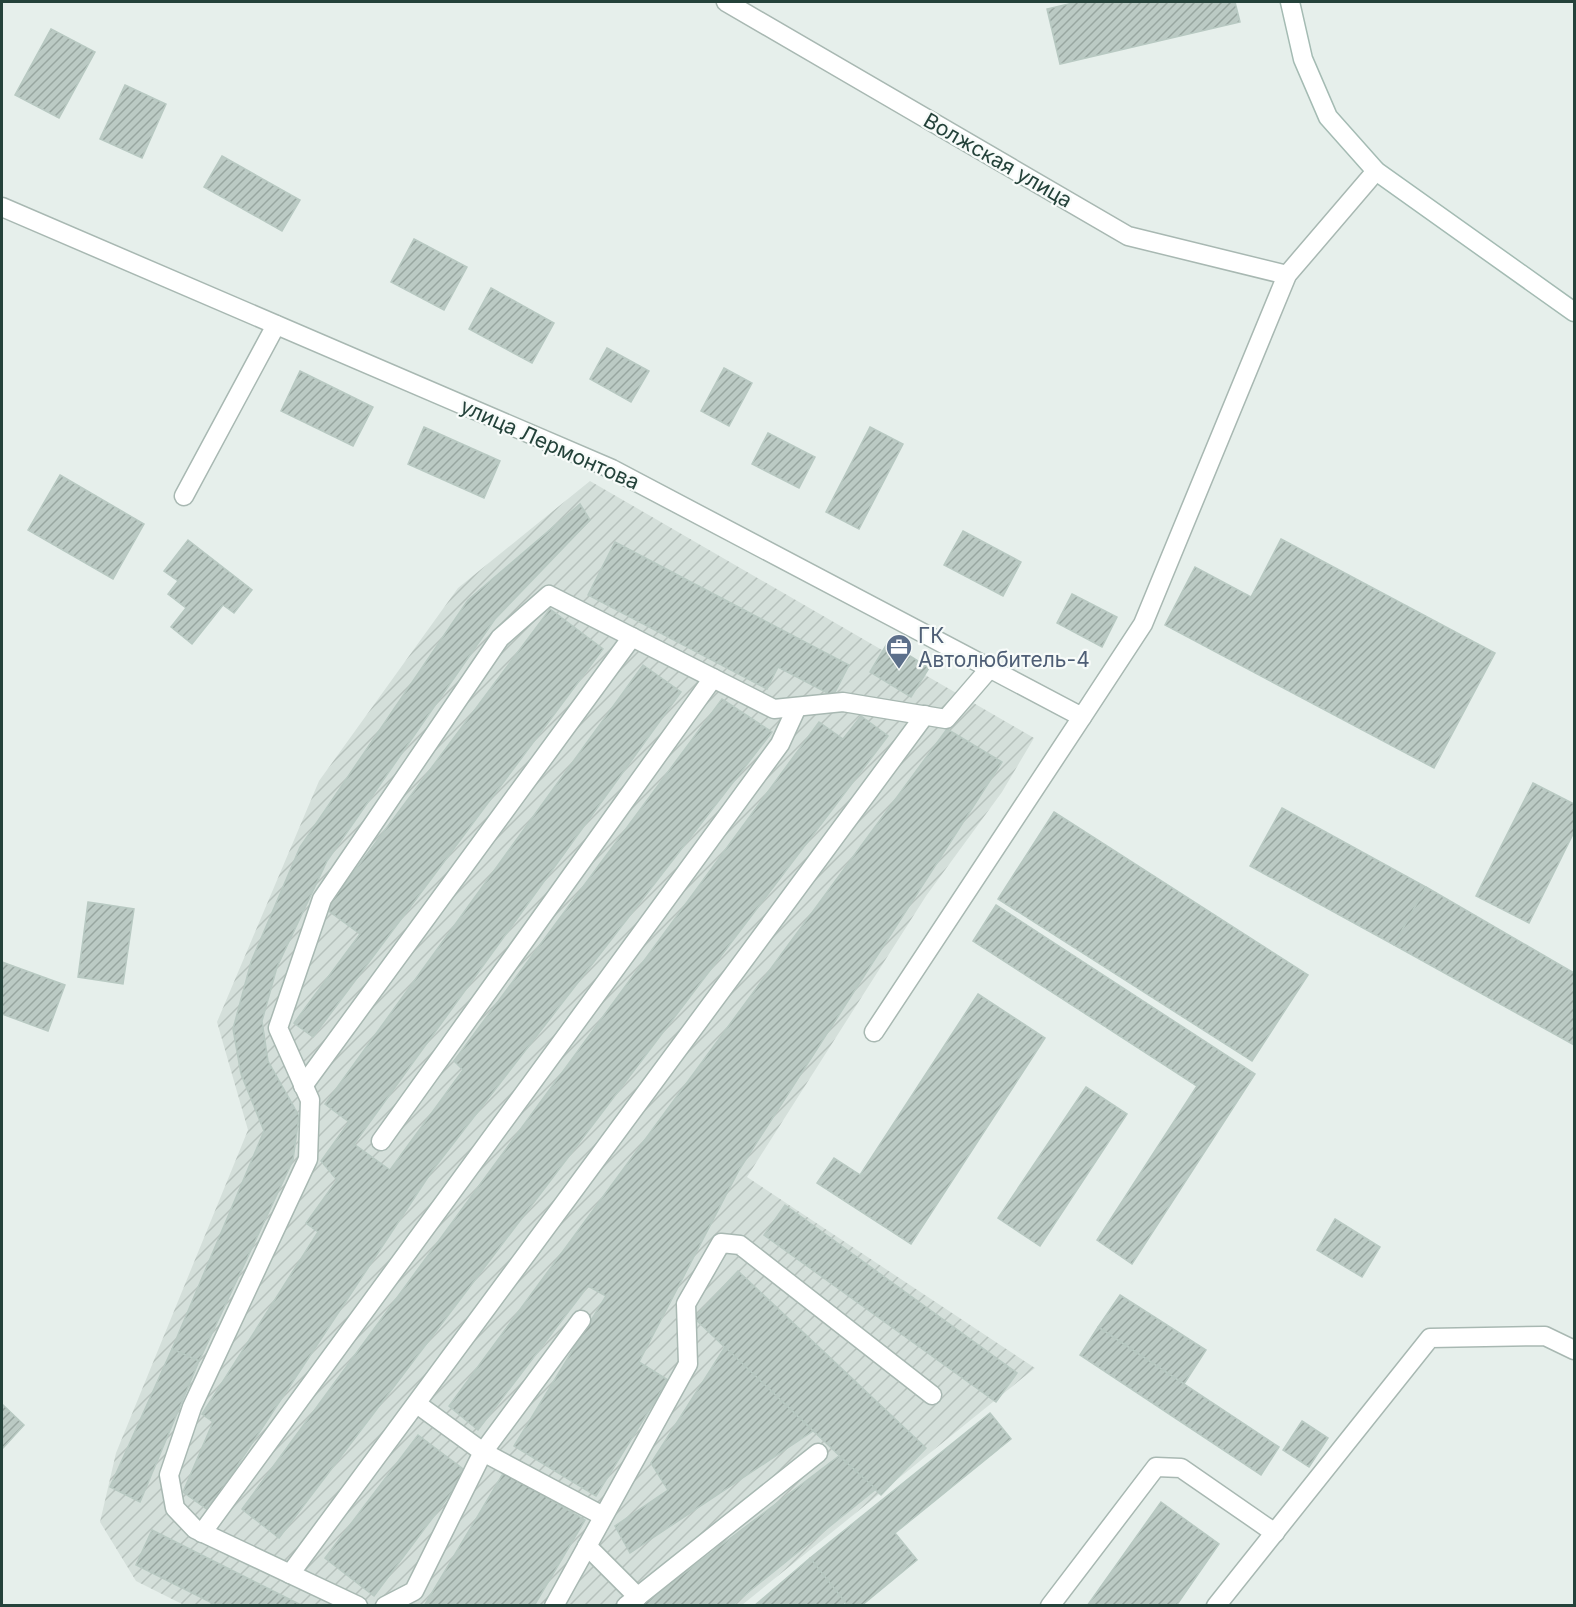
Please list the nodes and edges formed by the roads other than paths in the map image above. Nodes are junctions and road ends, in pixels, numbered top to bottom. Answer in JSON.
{"nodes":[{"id":1,"x":726,"y":2,"type":"edge"},
{"id":2,"x":1290,"y":2,"type":"edge"},
{"id":3,"x":1376,"y":171,"type":"junction"},
{"id":4,"x":2,"y":207,"type":"edge"},
{"id":5,"x":1287,"y":275,"type":"junction"},
{"id":6,"x":1575,"y":312,"type":"edge"},
{"id":7,"x":276,"y":325,"type":"junction"},
{"id":8,"x":184,"y":496,"type":"dead end"},
{"id":9,"x":632,"y":637,"type":"junction"},
{"id":10,"x":990,"y":668,"type":"junction"},
{"id":11,"x":713,"y":678,"type":"junction"},
{"id":12,"x":797,"y":707,"type":"junction"},
{"id":13,"x":925,"y":716,"type":"junction"},
{"id":14,"x":1082,"y":717,"type":"junction"},
{"id":15,"x":874,"y":1032,"type":"dead end"},
{"id":16,"x":303,"y":1086,"type":"junction"},
{"id":17,"x":381,"y":1141,"type":"dead end"},
{"id":18,"x":581,"y":1320,"type":"dead end"},
{"id":19,"x":1575,"y":1350,"type":"edge"},
{"id":20,"x":932,"y":1395,"type":"dead end"},
{"id":21,"x":417,"y":1404,"type":"junction"},
{"id":22,"x":483,"y":1452,"type":"junction"},
{"id":23,"x":818,"y":1453,"type":"dead end"},
{"id":24,"x":603,"y":1516,"type":"junction"},
{"id":25,"x":202,"y":1533,"type":"junction"},
{"id":26,"x":1275,"y":1533,"type":"junction"},
{"id":27,"x":587,"y":1546,"type":"junction"},
{"id":28,"x":290,"y":1574,"type":"junction"},
{"id":29,"x":632,"y":1601,"type":"edge"},
{"id":30,"x":358,"y":1605,"type":"edge"},
{"id":31,"x":386,"y":1605,"type":"edge"},
{"id":32,"x":554,"y":1605,"type":"edge"},
{"id":33,"x":1050,"y":1605,"type":"edge"},
{"id":34,"x":1216,"y":1605,"type":"edge"}],
"edges":[{"from":1,"to":5,"type":"street","name":"Волжская улица"},
{"from":2,"to":3,"type":"street"},
{"from":3,"to":5,"type":"street"},
{"from":3,"to":6,"type":"street"},
{"from":4,"to":7,"type":"street","name":"улица Лермонтова"},
{"from":5,"to":14,"type":"street"},
{"from":7,"to":8,"type":"street"},
{"from":7,"to":10,"type":"street","name":"улица Лермонтова"},
{"from":9,"to":11,"type":"street"},
{"from":9,"to":16,"type":"street"},
{"from":9,"to":16,"type":"street"},
{"from":10,"to":13,"type":"street"},
{"from":10,"to":14,"type":"street","name":"улица Лермонтова"},
{"from":11,"to":12,"type":"street"},
{"from":11,"to":17,"type":"street"},
{"from":12,"to":13,"type":"street"},
{"from":12,"to":25,"type":"street"},
{"from":13,"to":21,"type":"street"},
{"from":14,"to":15,"type":"street"},
{"from":16,"to":25,"type":"street"},
{"from":18,"to":22,"type":"street"},
{"from":19,"to":26,"type":"street"},
{"from":20,"to":24,"type":"street"},
{"from":21,"to":22,"type":"street"},
{"from":21,"to":28,"type":"street"},
{"from":22,"to":24,"type":"street"},
{"from":22,"to":31,"type":"street"},
{"from":23,"to":29,"type":"street"},
{"from":24,"to":27,"type":"street"},
{"from":25,"to":28,"type":"street"},
{"from":26,"to":33,"type":"street"},
{"from":26,"to":34,"type":"street"},
{"from":27,"to":29,"type":"street"},
{"from":27,"to":32,"type":"street"},
{"from":28,"to":30,"type":"street"}]}
